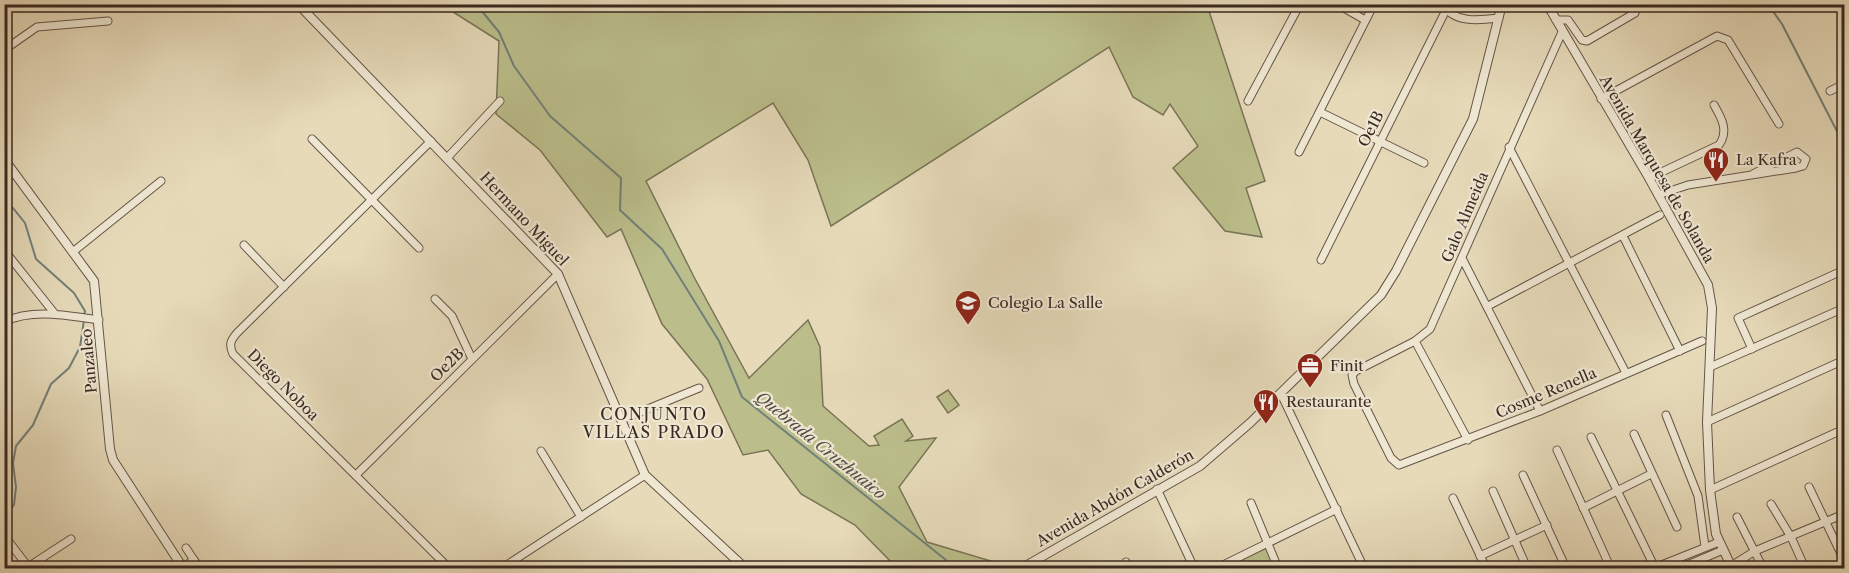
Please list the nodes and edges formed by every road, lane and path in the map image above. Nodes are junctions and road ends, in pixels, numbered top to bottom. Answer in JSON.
{"nodes":[{"id":1,"x":298,"y":4,"type":"edge"},
{"id":2,"x":1300,"y":4,"type":"edge"},
{"id":3,"x":1336,"y":4,"type":"edge"},
{"id":4,"x":1374,"y":4,"type":"edge"},
{"id":5,"x":1547,"y":4,"type":"edge"},
{"id":6,"x":1637,"y":4,"type":"edge"},
{"id":7,"x":1445,"y":7,"type":"edge"},
{"id":8,"x":1498,"y":9,"type":"edge"},
{"id":9,"x":1365,"y":20,"type":"junction"},
{"id":10,"x":1556,"y":20,"type":"junction"},
{"id":11,"x":108,"y":21,"type":"dead end"},
{"id":12,"x":1562,"y":32,"type":"junction"},
{"id":13,"x":4,"y":50,"type":"edge"},
{"id":14,"x":1845,"y":84,"type":"edge"},
{"id":15,"x":1830,"y":91,"type":"dead end"},
{"id":16,"x":1601,"y":99,"type":"junction"},
{"id":17,"x":500,"y":101,"type":"dead end"},
{"id":18,"x":1248,"y":101,"type":"dead end"},
{"id":19,"x":1714,"y":105,"type":"dead end"},
{"id":20,"x":1320,"y":112,"type":"junction"},
{"id":21,"x":1779,"y":124,"type":"dead end"},
{"id":22,"x":312,"y":139,"type":"dead end"},
{"id":23,"x":431,"y":141,"type":"junction"},
{"id":24,"x":1380,"y":141,"type":"junction"},
{"id":25,"x":1509,"y":147,"type":"junction"},
{"id":26,"x":1299,"y":152,"type":"dead end"},
{"id":27,"x":447,"y":158,"type":"junction"},
{"id":28,"x":4,"y":159,"type":"edge"},
{"id":29,"x":1424,"y":163,"type":"dead end"},
{"id":30,"x":1753,"y":174,"type":"junction"},
{"id":31,"x":1649,"y":178,"type":"junction"},
{"id":32,"x":160,"y":181,"type":"dead end"},
{"id":33,"x":1658,"y":195,"type":"junction"},
{"id":34,"x":372,"y":200,"type":"junction"},
{"id":35,"x":1660,"y":215,"type":"dead end"},
{"id":36,"x":1623,"y":236,"type":"junction"},
{"id":37,"x":244,"y":245,"type":"dead end"},
{"id":38,"x":419,"y":248,"type":"dead end"},
{"id":39,"x":4,"y":250,"type":"edge"},
{"id":40,"x":74,"y":251,"type":"junction"},
{"id":41,"x":1321,"y":260,"type":"dead end"},
{"id":42,"x":1463,"y":260,"type":"junction"},
{"id":43,"x":1569,"y":262,"type":"junction"},
{"id":44,"x":1845,"y":270,"type":"edge"},
{"id":45,"x":558,"y":274,"type":"junction"},
{"id":46,"x":284,"y":287,"type":"junction"},
{"id":47,"x":435,"y":299,"type":"dead end"},
{"id":48,"x":1488,"y":306,"type":"junction"},
{"id":49,"x":1845,"y":308,"type":"edge"},
{"id":50,"x":55,"y":314,"type":"junction"},
{"id":51,"x":99,"y":320,"type":"junction"},
{"id":52,"x":4,"y":322,"type":"edge"},
{"id":53,"x":1415,"y":340,"type":"junction"},
{"id":54,"x":1701,"y":341,"type":"dead end"},
{"id":55,"x":1752,"y":349,"type":"junction"},
{"id":56,"x":1680,"y":351,"type":"junction"},
{"id":57,"x":472,"y":359,"type":"junction"},
{"id":58,"x":1845,"y":360,"type":"edge"},
{"id":59,"x":1710,"y":367,"type":"junction"},
{"id":60,"x":1626,"y":373,"type":"junction"},
{"id":61,"x":699,"y":388,"type":"dead end"},
{"id":62,"x":1281,"y":394,"type":"junction"},
{"id":63,"x":1540,"y":411,"type":"junction"},
{"id":64,"x":1666,"y":415,"type":"dead end"},
{"id":65,"x":621,"y":420,"type":"junction"},
{"id":66,"x":1707,"y":422,"type":"junction"},
{"id":67,"x":1845,"y":429,"type":"edge"},
{"id":68,"x":1634,"y":434,"type":"dead end"},
{"id":69,"x":1591,"y":437,"type":"dead end"},
{"id":70,"x":1468,"y":440,"type":"junction"},
{"id":71,"x":1557,"y":450,"type":"dead end"},
{"id":72,"x":542,"y":451,"type":"dead end"},
{"id":73,"x":1398,"y":465,"type":"joint"},
{"id":74,"x":1652,"y":474,"type":"junction"},
{"id":75,"x":356,"y":475,"type":"junction"},
{"id":76,"x":645,"y":475,"type":"junction"},
{"id":77,"x":1523,"y":475,"type":"dead end"},
{"id":78,"x":1809,"y":487,"type":"dead end"},
{"id":79,"x":1157,"y":489,"type":"junction"},
{"id":80,"x":1710,"y":490,"type":"junction"},
{"id":81,"x":1493,"y":491,"type":"dead end"},
{"id":82,"x":1617,"y":491,"type":"junction"},
{"id":83,"x":1453,"y":498,"type":"dead end"},
{"id":84,"x":1251,"y":503,"type":"dead end"},
{"id":85,"x":1772,"y":504,"type":"dead end"},
{"id":86,"x":1582,"y":508,"type":"junction"},
{"id":87,"x":1337,"y":510,"type":"junction"},
{"id":88,"x":1845,"y":514,"type":"edge"},
{"id":89,"x":581,"y":517,"type":"junction"},
{"id":90,"x":1737,"y":517,"type":"dead end"},
{"id":91,"x":1827,"y":522,"type":"junction"},
{"id":92,"x":1547,"y":525,"type":"junction"},
{"id":93,"x":1677,"y":527,"type":"dead end"},
{"id":94,"x":1791,"y":537,"type":"junction"},
{"id":95,"x":6,"y":538,"type":"dead end"},
{"id":96,"x":71,"y":539,"type":"dead end"},
{"id":97,"x":1515,"y":540,"type":"junction"},
{"id":98,"x":1266,"y":544,"type":"junction"},
{"id":99,"x":1721,"y":546,"type":"junction"},
{"id":100,"x":1705,"y":547,"type":"junction"},
{"id":101,"x":186,"y":548,"type":"dead end"},
{"id":102,"x":1755,"y":551,"type":"junction"},
{"id":103,"x":1480,"y":556,"type":"junction"},
{"id":104,"x":194,"y":560,"type":"junction"},
{"id":105,"x":1607,"y":560,"type":"dead end"},
{"id":106,"x":1845,"y":560,"type":"edge"},
{"id":107,"x":1731,"y":567,"type":"edge"},
{"id":108,"x":28,"y":568,"type":"edge"},
{"id":109,"x":183,"y":568,"type":"edge"},
{"id":110,"x":200,"y":568,"type":"edge"},
{"id":111,"x":449,"y":568,"type":"edge"},
{"id":112,"x":502,"y":568,"type":"edge"},
{"id":113,"x":745,"y":568,"type":"edge"},
{"id":114,"x":1022,"y":568,"type":"edge"},
{"id":115,"x":1194,"y":568,"type":"edge"},
{"id":116,"x":1217,"y":568,"type":"edge"},
{"id":117,"x":1278,"y":568,"type":"edge"},
{"id":118,"x":1364,"y":568,"type":"edge"},
{"id":119,"x":1486,"y":568,"type":"edge"},
{"id":120,"x":1527,"y":568,"type":"edge"},
{"id":121,"x":1566,"y":568,"type":"edge"},
{"id":122,"x":1654,"y":568,"type":"edge"},
{"id":123,"x":1680,"y":568,"type":"edge"},
{"id":124,"x":1763,"y":568,"type":"edge"},
{"id":125,"x":1805,"y":568,"type":"edge"}],
"edges":[{"from":1,"to":23,"type":"street","name":"Hermano Miguel"},
{"from":2,"to":18,"type":"street"},
{"from":3,"to":9,"type":"street"},
{"from":4,"to":9,"type":"street"},
{"from":5,"to":10,"type":"street","name":"Avenida Marquesa de Solanda"},
{"from":6,"to":10,"type":"street"},
{"from":7,"to":8,"type":"street"},
{"from":7,"to":24,"type":"street","name":"Oe1B"},
{"from":8,"to":62,"type":"street","name":"Avenida Abdón Calderón"},
{"from":9,"to":20,"type":"street"},
{"from":10,"to":12,"type":"street","name":"Avenida Marquesa de Solanda"},
{"from":11,"to":13,"type":"street"},
{"from":12,"to":16,"type":"street","name":"Avenida Marquesa de Solanda"},
{"from":12,"to":25,"type":"street","name":"Galo Almeida"},
{"from":14,"to":15,"type":"street"},
{"from":16,"to":21,"type":"street"},
{"from":16,"to":31,"type":"street","name":"Avenida Marquesa de Solanda"},
{"from":17,"to":27,"type":"street"},
{"from":19,"to":31,"type":"street"},
{"from":20,"to":24,"type":"street"},
{"from":20,"to":26,"type":"street"},
{"from":22,"to":34,"type":"street"},
{"from":23,"to":27,"type":"street","name":"Hermano Miguel"},
{"from":23,"to":34,"type":"street","name":"Diego Noboa"},
{"from":24,"to":29,"type":"street"},
{"from":24,"to":41,"type":"street","name":"Oe1B"},
{"from":25,"to":42,"type":"street","name":"Galo Almeida"},
{"from":25,"to":43,"type":"street"},
{"from":27,"to":45,"type":"street","name":"Hermano Miguel"},
{"from":28,"to":40,"type":"street","name":"Panzaleo"},
{"from":30,"to":30,"type":"street"},
{"from":30,"to":33,"type":"street"},
{"from":31,"to":33,"type":"street","name":"Avenida Marquesa de Solanda"},
{"from":32,"to":40,"type":"street"},
{"from":33,"to":59,"type":"street","name":"Avenida Marquesa de Solanda"},
{"from":34,"to":38,"type":"street"},
{"from":34,"to":46,"type":"street","name":"Diego Noboa"},
{"from":35,"to":36,"type":"street"},
{"from":36,"to":43,"type":"street"},
{"from":36,"to":56,"type":"street"},
{"from":37,"to":46,"type":"street"},
{"from":39,"to":50,"type":"street"},
{"from":40,"to":51,"type":"street","name":"Panzaleo"},
{"from":42,"to":48,"type":"street"},
{"from":42,"to":53,"type":"street","name":"Galo Almeida"},
{"from":43,"to":48,"type":"street"},
{"from":43,"to":60,"type":"street"},
{"from":44,"to":55,"type":"street"},
{"from":45,"to":57,"type":"street","name":"Oe2B"},
{"from":45,"to":65,"type":"street","name":"Hermano Miguel"},
{"from":46,"to":75,"type":"street","name":"Diego Noboa"},
{"from":47,"to":57,"type":"street"},
{"from":48,"to":63,"type":"street"},
{"from":49,"to":55,"type":"street"},
{"from":50,"to":51,"type":"street"},
{"from":50,"to":52,"type":"street"},
{"from":51,"to":109,"type":"street","name":"Panzaleo"},
{"from":53,"to":70,"type":"street"},
{"from":53,"to":73,"type":"street","name":"Galo Almeida"},
{"from":54,"to":56,"type":"street","name":"Cosme Renella"},
{"from":55,"to":59,"type":"street"},
{"from":56,"to":60,"type":"street","name":"Cosme Renella"},
{"from":57,"to":75,"type":"street","name":"Oe2B"},
{"from":58,"to":66,"type":"street"},
{"from":59,"to":66,"type":"street","name":"Avenida Marquesa de Solanda"},
{"from":60,"to":63,"type":"street","name":"Cosme Renella"},
{"from":61,"to":65,"type":"street"},
{"from":62,"to":79,"type":"street","name":"Avenida Abdón Calderón"},
{"from":62,"to":87,"type":"street"},
{"from":63,"to":70,"type":"street","name":"Cosme Renella"},
{"from":64,"to":100,"type":"street"},
{"from":65,"to":76,"type":"street","name":"Hermano Miguel"},
{"from":66,"to":80,"type":"street","name":"Avenida Marquesa de Solanda"},
{"from":67,"to":80,"type":"street"},
{"from":68,"to":74,"type":"street"},
{"from":69,"to":82,"type":"street"},
{"from":70,"to":73,"type":"street","name":"Cosme Renella"},
{"from":71,"to":86,"type":"street"},
{"from":72,"to":89,"type":"street"},
{"from":74,"to":82,"type":"street"},
{"from":74,"to":93,"type":"street"},
{"from":75,"to":111,"type":"street","name":"Diego Noboa"},
{"from":76,"to":89,"type":"street"},
{"from":76,"to":113,"type":"street","name":"Hermano Miguel"},
{"from":77,"to":92,"type":"street"},
{"from":78,"to":91,"type":"street"},
{"from":79,"to":114,"type":"street","name":"Avenida Abdón Calderón"},
{"from":79,"to":115,"type":"street"},
{"from":80,"to":99,"type":"street","name":"Avenida Marquesa de Solanda"},
{"from":81,"to":97,"type":"street"},
{"from":82,"to":86,"type":"street"},
{"from":82,"to":122,"type":"street"},
{"from":83,"to":103,"type":"street"},
{"from":84,"to":98,"type":"street"},
{"from":85,"to":94,"type":"street"},
{"from":86,"to":105,"type":"street"},
{"from":87,"to":98,"type":"street"},
{"from":87,"to":118,"type":"street"},
{"from":88,"to":91,"type":"street"},
{"from":89,"to":112,"type":"street"},
{"from":90,"to":102,"type":"street"},
{"from":91,"to":94,"type":"street"},
{"from":91,"to":106,"type":"street"},
{"from":92,"to":97,"type":"street"},
{"from":92,"to":121,"type":"street"},
{"from":94,"to":102,"type":"street"},
{"from":94,"to":125,"type":"street"},
{"from":95,"to":108,"type":"street"},
{"from":96,"to":108,"type":"street"},
{"from":97,"to":103,"type":"street"},
{"from":97,"to":120,"type":"street"},
{"from":98,"to":116,"type":"street"},
{"from":98,"to":117,"type":"street"},
{"from":99,"to":100,"type":"street"},
{"from":99,"to":107,"type":"street","name":"Avenida Marquesa de Solanda"},
{"from":99,"to":123,"type":"street"},
{"from":100,"to":122,"type":"street"},
{"from":101,"to":104,"type":"street"},
{"from":102,"to":107,"type":"street"},
{"from":102,"to":124,"type":"street"},
{"from":103,"to":119,"type":"street"},
{"from":104,"to":109,"type":"street"},
{"from":104,"to":110,"type":"street"}]}
